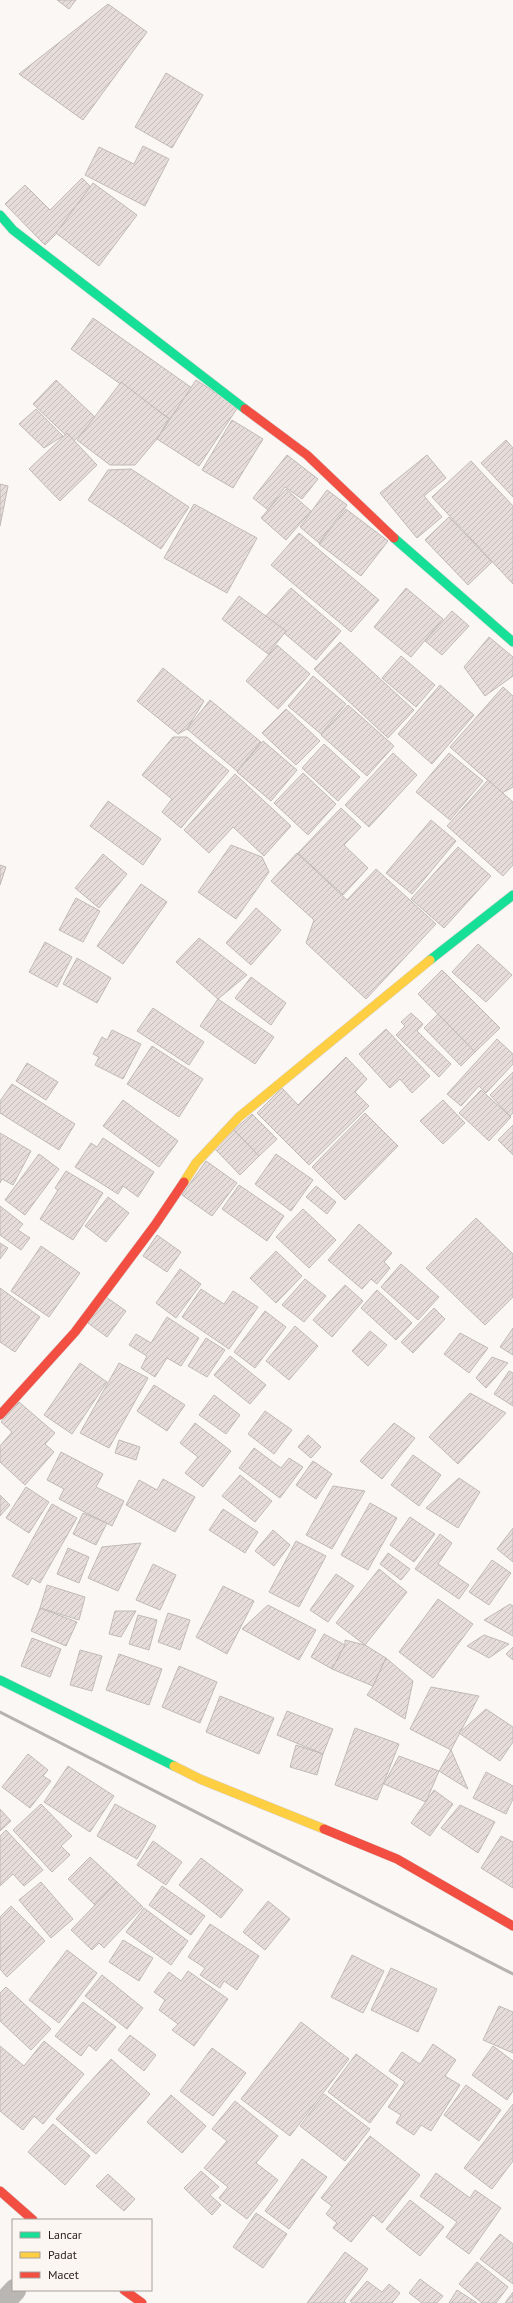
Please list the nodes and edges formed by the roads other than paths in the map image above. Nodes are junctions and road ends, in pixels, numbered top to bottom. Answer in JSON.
{"nodes":[{"id":1,"x":0,"y":215,"type":"edge"},
{"id":2,"x":513,"y":642,"type":"edge"},
{"id":3,"x":513,"y":896,"type":"edge"},
{"id":4,"x":0,"y":1415,"type":"edge"},
{"id":5,"x":0,"y":1680,"type":"edge"},
{"id":6,"x":513,"y":1926,"type":"edge"},
{"id":7,"x":0,"y":2191,"type":"edge"},
{"id":8,"x":32,"y":2219,"type":"edge"},
{"id":9,"x":14,"y":2291,"type":"edge"},
{"id":10,"x":125,"y":2291,"type":"edge"},
{"id":11,"x":3,"y":2303,"type":"edge"},
{"id":12,"x":142,"y":2303,"type":"edge"}],
"edges":[{"from":1,"to":2,"type":"street"},
{"from":3,"to":4,"type":"street"},
{"from":5,"to":6,"type":"street"},
{"from":7,"to":8,"type":"street"},
{"from":9,"to":11,"type":"street"},
{"from":10,"to":12,"type":"street"}]}
